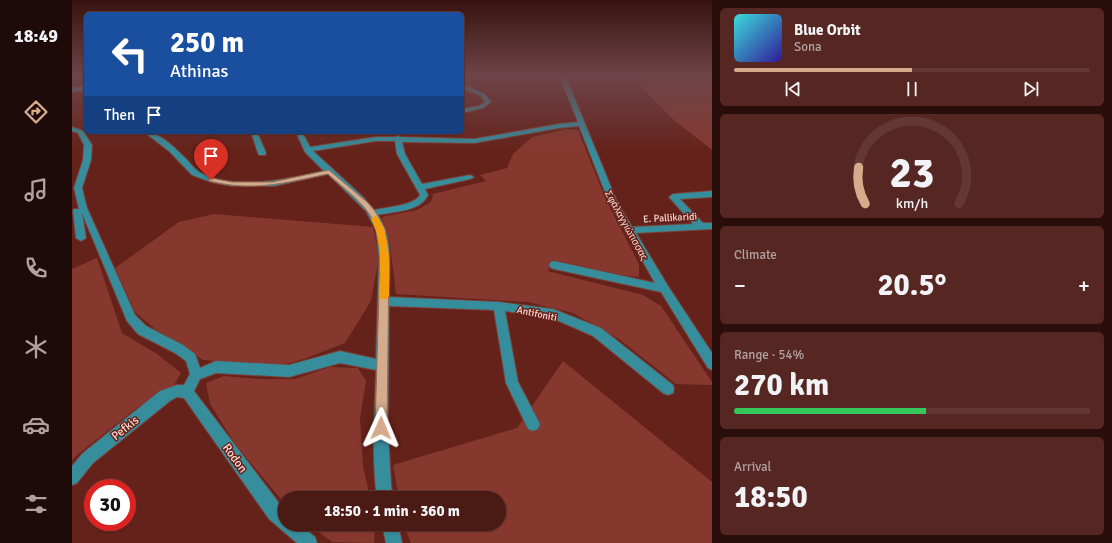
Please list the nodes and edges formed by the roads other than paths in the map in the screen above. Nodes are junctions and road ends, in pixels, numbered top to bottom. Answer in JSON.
{"nodes":[{"id":1,"x":487,"y":100,"type":"edge"},
{"id":2,"x":571,"y":100,"type":"edge"},
{"id":3,"x":464,"y":111,"type":"edge"},
{"id":4,"x":580,"y":124,"type":"junction"},
{"id":5,"x":72,"y":129,"type":"edge"},
{"id":6,"x":151,"y":134,"type":"edge"},
{"id":7,"x":255,"y":134,"type":"edge"},
{"id":8,"x":300,"y":134,"type":"edge"},
{"id":9,"x":446,"y":134,"type":"edge"},
{"id":10,"x":398,"y":138,"type":"junction"},
{"id":11,"x":449,"y":141,"type":"junction"},
{"id":12,"x":308,"y":150,"type":"junction"},
{"id":13,"x":262,"y":153,"type":"dead end"},
{"id":14,"x":329,"y":172,"type":"junction"},
{"id":15,"x":470,"y":177,"type":"dead end"},
{"id":16,"x":421,"y":187,"type":"junction"},
{"id":17,"x":712,"y":194,"type":"edge"},
{"id":18,"x":77,"y":211,"type":"edge"},
{"id":19,"x":372,"y":213,"type":"junction"},
{"id":20,"x":700,"y":226,"type":"junction"},
{"id":21,"x":712,"y":226,"type":"edge"},
{"id":22,"x":628,"y":230,"type":"junction"},
{"id":23,"x":80,"y":238,"type":"dead end"},
{"id":24,"x":554,"y":265,"type":"dead end"},
{"id":25,"x":664,"y":289,"type":"junction"},
{"id":26,"x":384,"y":301,"type":"junction"},
{"id":27,"x":499,"y":306,"type":"junction"},
{"id":28,"x":712,"y":364,"type":"edge"},
{"id":29,"x":382,"y":366,"type":"junction"},
{"id":30,"x":196,"y":375,"type":"junction"},
{"id":31,"x":668,"y":389,"type":"dead end"},
{"id":32,"x":187,"y":392,"type":"junction"},
{"id":33,"x":532,"y":424,"type":"dead end"},
{"id":34,"x":72,"y":478,"type":"edge"},
{"id":35,"x":384,"y":491,"type":"edge"},
{"id":36,"x":278,"y":516,"type":"edge"},
{"id":37,"x":296,"y":531,"type":"edge"},
{"id":38,"x":391,"y":531,"type":"edge"},
{"id":39,"x":309,"y":543,"type":"edge"},
{"id":40,"x":394,"y":543,"type":"edge"}],
"edges":[{"from":1,"to":3,"type":"street"},
{"from":2,"to":4,"type":"street","name":"Σφάλαγγιώτισσας"},
{"from":4,"to":11,"type":"street"},
{"from":4,"to":22,"type":"street","name":"Σφάλαγγιώτισσας"},
{"from":5,"to":18,"type":"street"},
{"from":6,"to":14,"type":"street"},
{"from":7,"to":13,"type":"street"},
{"from":8,"to":12,"type":"street"},
{"from":9,"to":11,"type":"street"},
{"from":10,"to":11,"type":"street"},
{"from":10,"to":12,"type":"street"},
{"from":10,"to":16,"type":"street"},
{"from":12,"to":14,"type":"street"},
{"from":14,"to":19,"type":"street"},
{"from":15,"to":16,"type":"street"},
{"from":16,"to":19,"type":"street"},
{"from":17,"to":20,"type":"street"},
{"from":18,"to":23,"type":"street"},
{"from":18,"to":30,"type":"street"},
{"from":19,"to":26,"type":"street"},
{"from":20,"to":21,"type":"street","name":"E. Pallikaridi"},
{"from":20,"to":22,"type":"street","name":"E. Pallikaridi"},
{"from":22,"to":25,"type":"street","name":"Σφάλαγγιώτισσας"},
{"from":24,"to":25,"type":"street"},
{"from":25,"to":28,"type":"street","name":"Σφάλαγγιώτισσας"},
{"from":26,"to":27,"type":"street","name":"Antifoniti"},
{"from":26,"to":29,"type":"street"},
{"from":27,"to":31,"type":"street","name":"Antifoniti"},
{"from":27,"to":33,"type":"street"},
{"from":29,"to":30,"type":"street"},
{"from":29,"to":35,"type":"street"},
{"from":30,"to":32,"type":"street"},
{"from":32,"to":34,"type":"street","name":"Pefkis"},
{"from":32,"to":36,"type":"street","name":"Rodon"},
{"from":37,"to":39,"type":"street"},
{"from":38,"to":40,"type":"street"}]}
